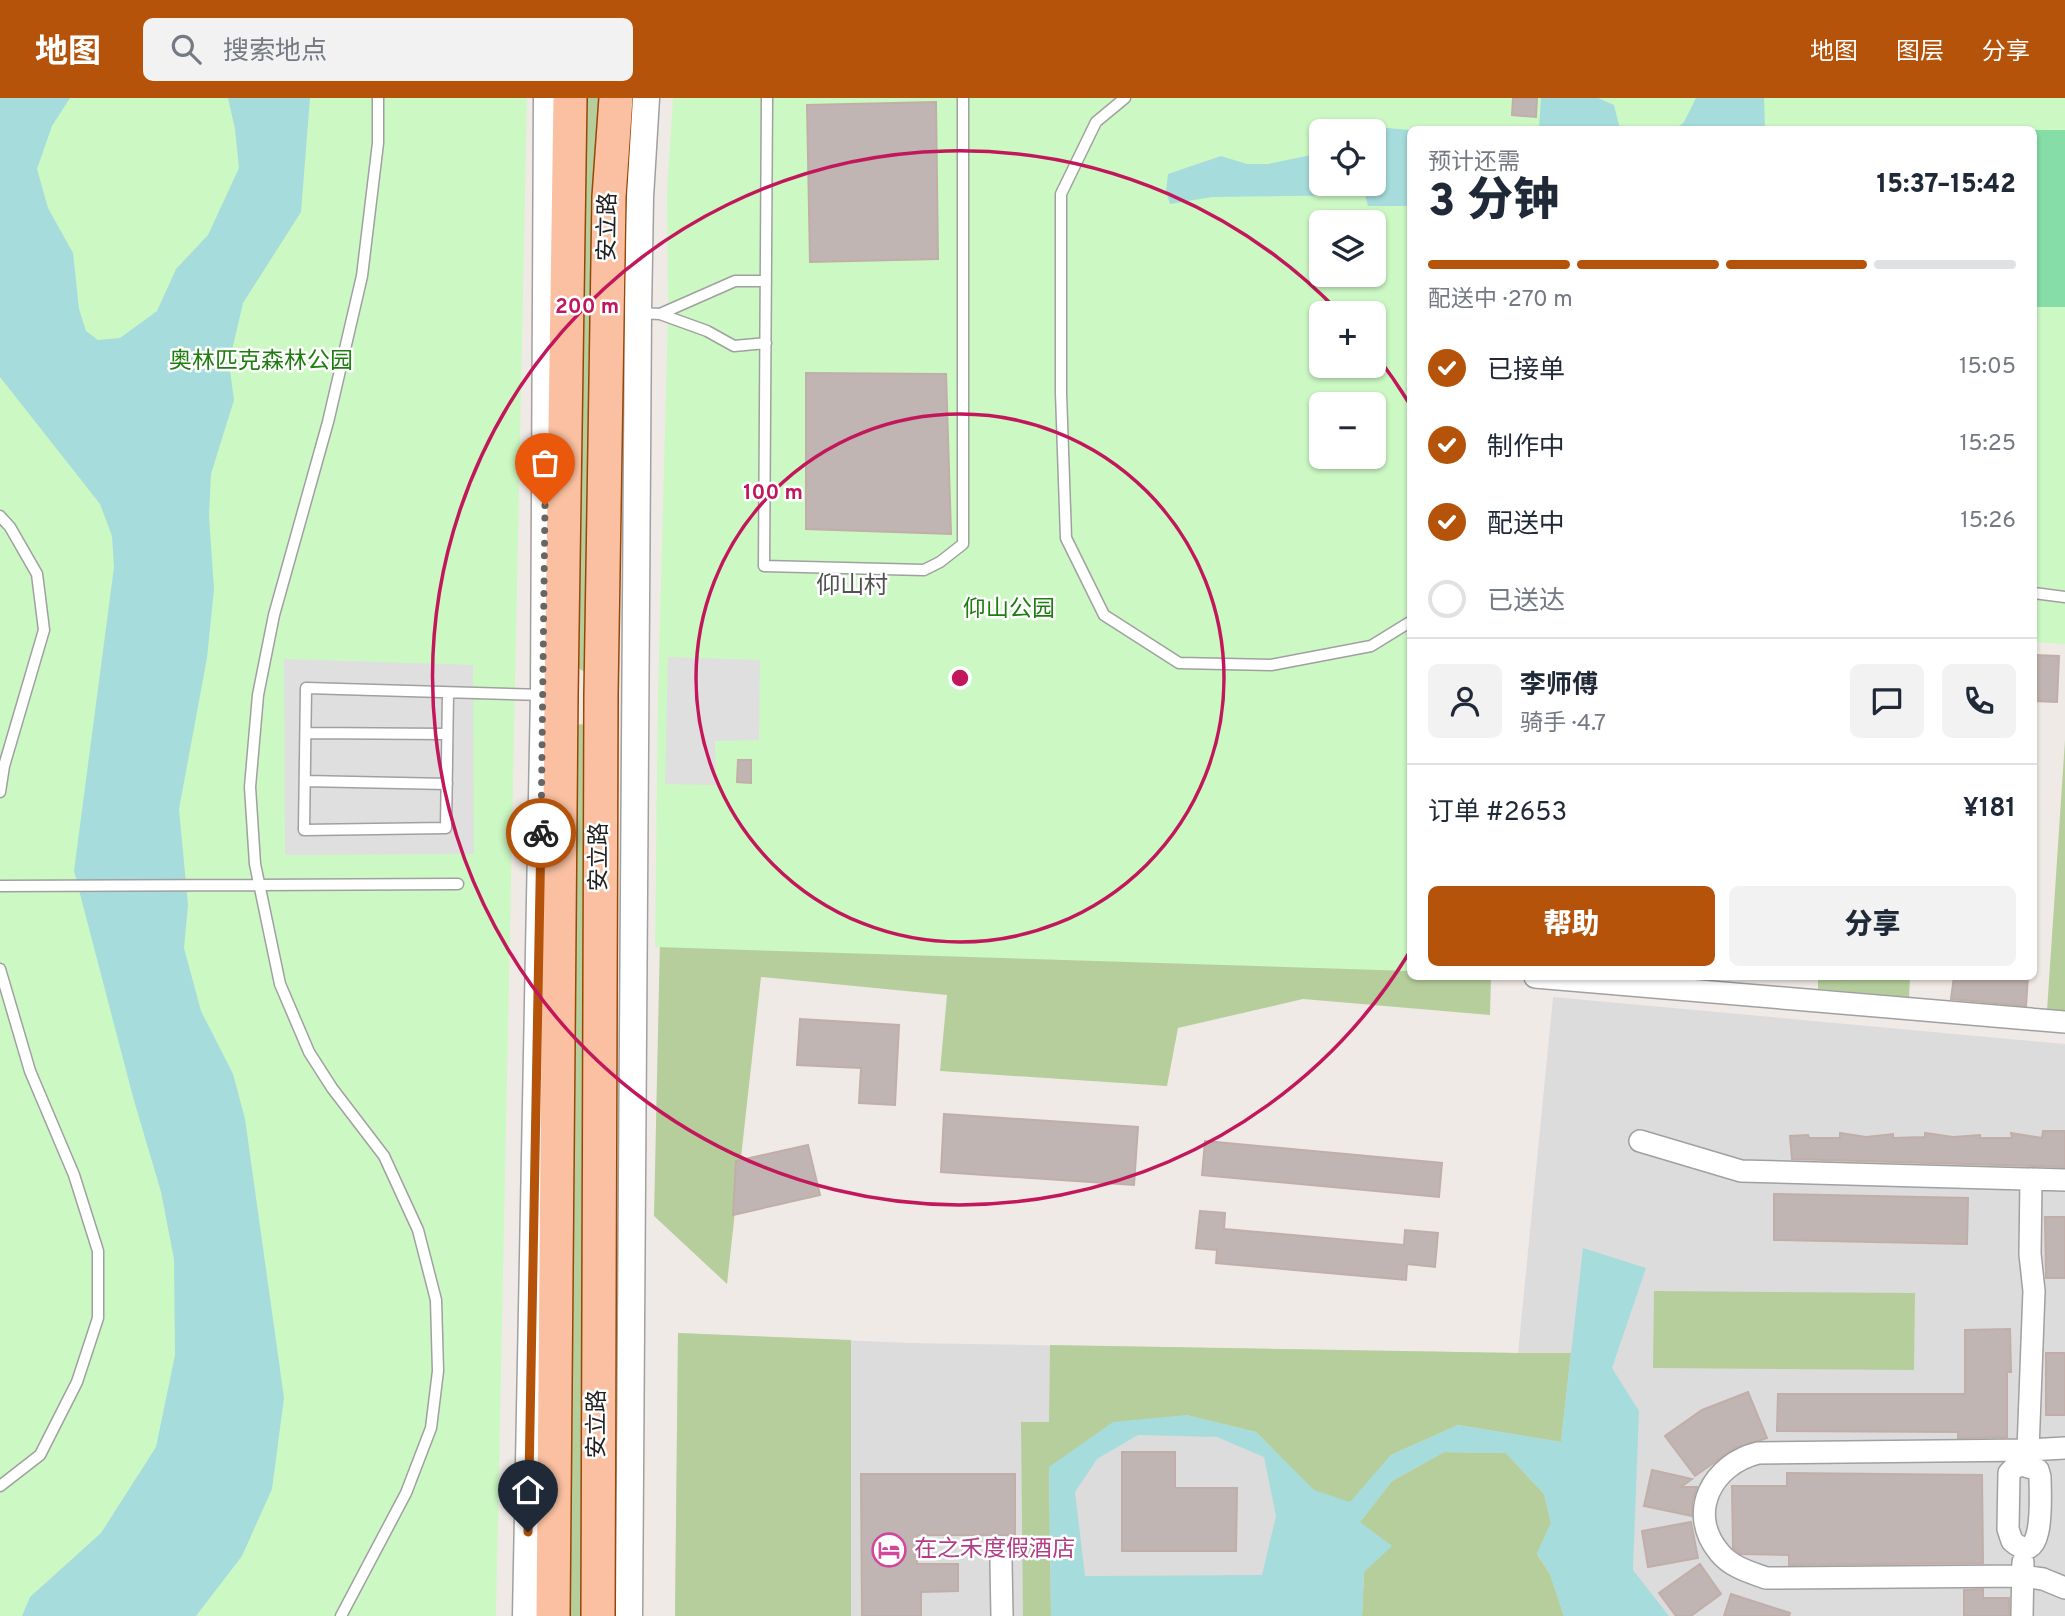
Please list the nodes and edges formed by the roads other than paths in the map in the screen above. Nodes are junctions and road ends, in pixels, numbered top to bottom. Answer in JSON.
{"nodes":[{"id":1,"x":378,"y":98,"type":"edge"},
{"id":2,"x":547,"y":98,"type":"edge"},
{"id":3,"x":570,"y":98,"type":"edge"},
{"id":4,"x":616,"y":98,"type":"edge"},
{"id":5,"x":646,"y":98,"type":"edge"},
{"id":6,"x":767,"y":98,"type":"edge"},
{"id":7,"x":963,"y":98,"type":"edge"},
{"id":8,"x":1125,"y":98,"type":"edge"},
{"id":9,"x":766,"y":281,"type":"junction"},
{"id":10,"x":649,"y":314,"type":"junction"},
{"id":11,"x":766,"y":343,"type":"junction"},
{"id":12,"x":0,"y":516,"type":"edge"},
{"id":13,"x":2037,"y":593,"type":"edge"},
{"id":14,"x":2065,"y":597,"type":"edge"},
{"id":15,"x":1407,"y":624,"type":"edge"},
{"id":16,"x":447,"y":693,"type":"junction"},
{"id":17,"x":544,"y":695,"type":"junction"},
{"id":18,"x":306,"y":733,"type":"junction"},
{"id":19,"x":447,"y":734,"type":"junction"},
{"id":20,"x":305,"y":781,"type":"junction"},
{"id":21,"x":447,"y":784,"type":"junction"},
{"id":22,"x":0,"y":792,"type":"edge"},
{"id":23,"x":259,"y":884,"type":"junction"},
{"id":24,"x":458,"y":884,"type":"dead end"},
{"id":25,"x":0,"y":887,"type":"edge"},
{"id":26,"x":0,"y":972,"type":"edge"},
{"id":27,"x":1559,"y":980,"type":"edge"},
{"id":28,"x":2065,"y":1022,"type":"edge"},
{"id":29,"x":1640,"y":1142,"type":"dead end"},
{"id":30,"x":2031,"y":1179,"type":"junction"},
{"id":31,"x":2065,"y":1180,"type":"edge"},
{"id":32,"x":2065,"y":1448,"type":"edge"},
{"id":33,"x":2025,"y":1458,"type":"junction"},
{"id":34,"x":0,"y":1486,"type":"edge"},
{"id":35,"x":2023,"y":1548,"type":"junction"},
{"id":36,"x":1001,"y":1561,"type":"dead end"},
{"id":37,"x":2022,"y":1576,"type":"junction"},
{"id":38,"x":2065,"y":1588,"type":"edge"},
{"id":39,"x":341,"y":1616,"type":"edge"},
{"id":40,"x":527,"y":1616,"type":"edge"},
{"id":41,"x":553,"y":1616,"type":"edge"},
{"id":42,"x":598,"y":1616,"type":"edge"},
{"id":43,"x":629,"y":1616,"type":"edge"},
{"id":44,"x":1002,"y":1616,"type":"edge"},
{"id":45,"x":2022,"y":1616,"type":"edge"}],
"edges":[{"from":1,"to":23,"type":"lane"},
{"from":2,"to":17,"type":"street"},
{"from":3,"to":41,"type":"main road","name":"安立路"},
{"from":4,"to":42,"type":"main road","name":"安立路"},
{"from":5,"to":10,"type":"street","name":"安立路"},
{"from":6,"to":9,"type":"lane"},
{"from":7,"to":11,"type":"lane"},
{"from":8,"to":15,"type":"lane"},
{"from":9,"to":10,"type":"lane"},
{"from":9,"to":11,"type":"lane"},
{"from":10,"to":11,"type":"lane"},
{"from":10,"to":43,"type":"street","name":"安立路"},
{"from":12,"to":22,"type":"lane"},
{"from":13,"to":14,"type":"lane"},
{"from":16,"to":17,"type":"lane"},
{"from":16,"to":18,"type":"lane"},
{"from":16,"to":19,"type":"lane"},
{"from":17,"to":40,"type":"street"},
{"from":18,"to":19,"type":"lane"},
{"from":18,"to":20,"type":"lane"},
{"from":19,"to":21,"type":"lane"},
{"from":20,"to":21,"type":"lane"},
{"from":20,"to":21,"type":"lane"},
{"from":23,"to":24,"type":"lane"},
{"from":23,"to":25,"type":"lane"},
{"from":23,"to":39,"type":"lane"},
{"from":26,"to":34,"type":"lane"},
{"from":27,"to":28,"type":"street"},
{"from":29,"to":30,"type":"street"},
{"from":30,"to":31,"type":"street"},
{"from":30,"to":33,"type":"street"},
{"from":32,"to":33,"type":"street"},
{"from":33,"to":35,"type":"street"},
{"from":33,"to":35,"type":"street"},
{"from":33,"to":37,"type":"street"},
{"from":35,"to":37,"type":"street"},
{"from":36,"to":44,"type":"street"},
{"from":37,"to":38,"type":"street"},
{"from":37,"to":45,"type":"street"}]}
